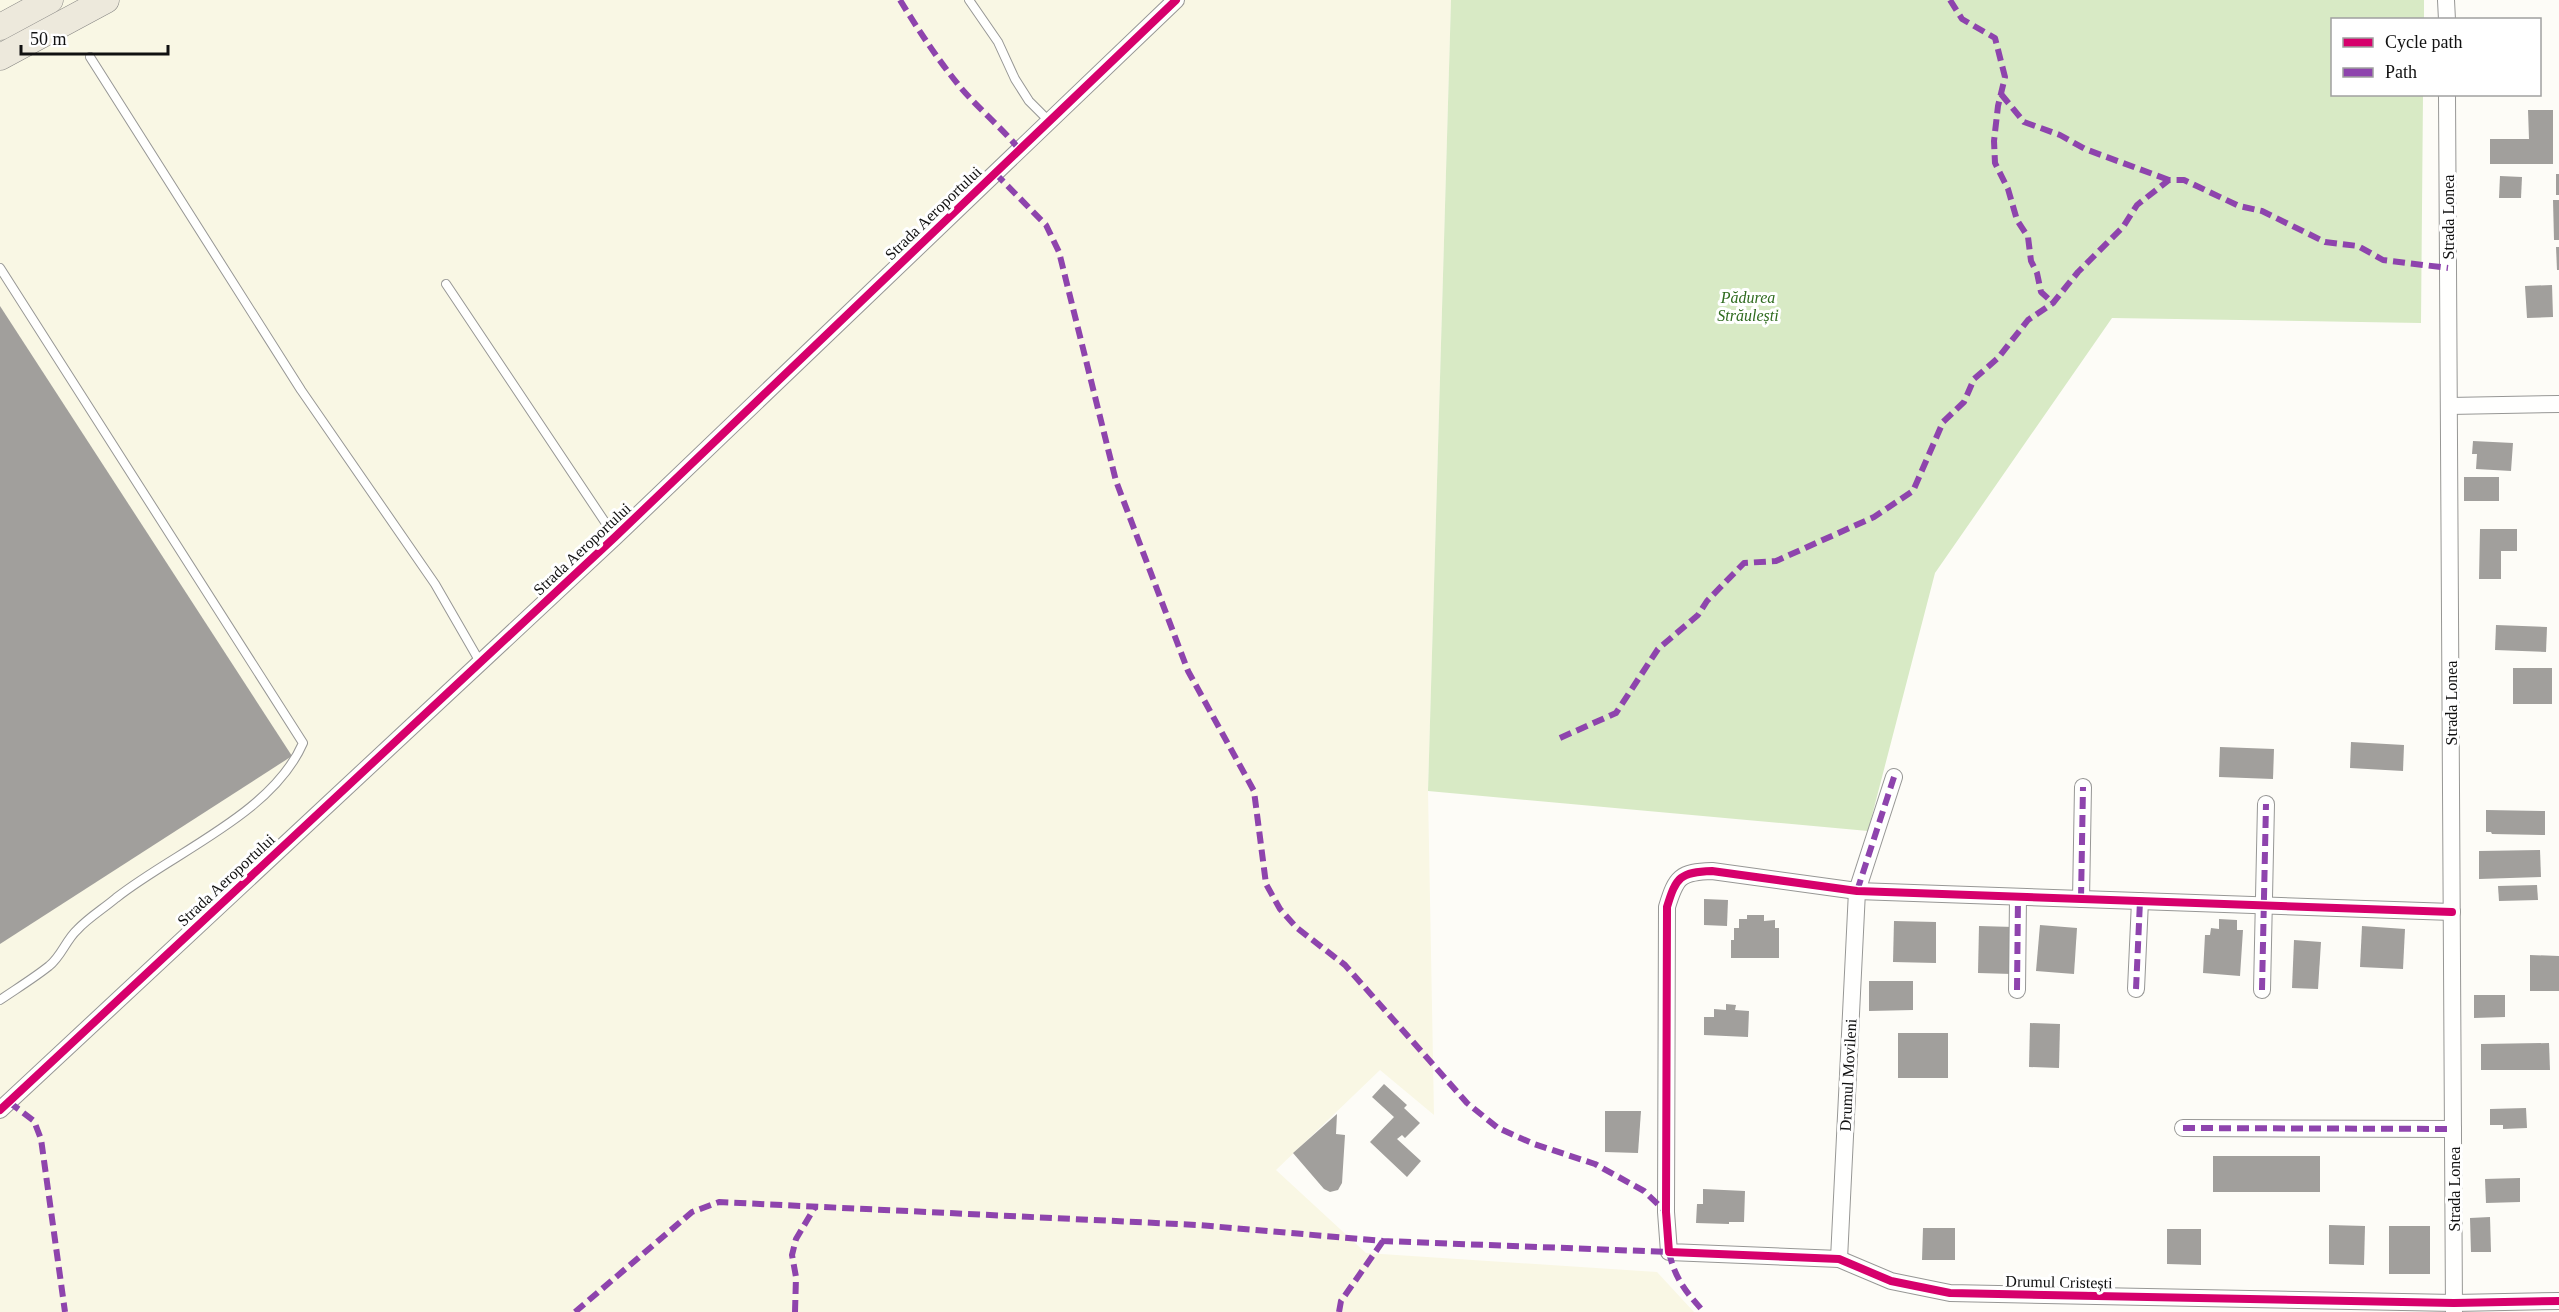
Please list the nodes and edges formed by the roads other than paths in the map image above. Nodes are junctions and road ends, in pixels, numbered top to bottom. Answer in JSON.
{"nodes":[{"id":1,"x":50,"y":0,"type":"edge"},
{"id":2,"x":969,"y":0,"type":"edge"},
{"id":3,"x":1176,"y":0,"type":"edge"},
{"id":4,"x":2446,"y":0,"type":"edge"},
{"id":5,"x":104,"y":1,"type":"edge"},
{"id":6,"x":2446,"y":18,"type":"edge"},
{"id":7,"x":0,"y":27,"type":"edge"},
{"id":8,"x":0,"y":57,"type":"edge"},
{"id":9,"x":90,"y":57,"type":"dead end"},
{"id":10,"x":2447,"y":96,"type":"edge"},
{"id":11,"x":1049,"y":121,"type":"junction"},
{"id":12,"x":0,"y":268,"type":"edge"},
{"id":13,"x":446,"y":284,"type":"dead end"},
{"id":14,"x":2559,"y":404,"type":"edge"},
{"id":15,"x":2449,"y":406,"type":"junction"},
{"id":16,"x":615,"y":537,"type":"junction"},
{"id":17,"x":480,"y":662,"type":"junction"},
{"id":18,"x":1894,"y":777,"type":"dead end"},
{"id":19,"x":2083,"y":787,"type":"dead end"},
{"id":20,"x":2266,"y":804,"type":"dead end"},
{"id":21,"x":1857,"y":891,"type":"junction"},
{"id":22,"x":2018,"y":897,"type":"junction"},
{"id":23,"x":2081,"y":899,"type":"junction"},
{"id":24,"x":2140,"y":901,"type":"junction"},
{"id":25,"x":2263,"y":905,"type":"junction"},
{"id":26,"x":2452,"y":912,"type":"junction"},
{"id":27,"x":2136,"y":989,"type":"dead end"},
{"id":28,"x":2017,"y":990,"type":"dead end"},
{"id":29,"x":2262,"y":990,"type":"dead end"},
{"id":30,"x":0,"y":1000,"type":"edge"},
{"id":31,"x":0,"y":1110,"type":"edge"},
{"id":32,"x":2183,"y":1128,"type":"dead end"},
{"id":33,"x":2453,"y":1129,"type":"junction"},
{"id":34,"x":1839,"y":1259,"type":"junction"},
{"id":35,"x":2559,"y":1301,"type":"edge"},
{"id":36,"x":2454,"y":1307,"type":"edge"}],
"edges":[{"from":1,"to":7,"type":"main road"},
{"from":2,"to":11,"type":"lane"},
{"from":3,"to":11,"type":"street","name":"Strada Aeroportului"},
{"from":4,"to":6,"type":"street"},
{"from":5,"to":8,"type":"main road"},
{"from":9,"to":17,"type":"lane"},
{"from":10,"to":15,"type":"street","name":"Strada Lonea"},
{"from":11,"to":16,"type":"street","name":"Strada Aeroportului"},
{"from":12,"to":30,"type":"lane"},
{"from":13,"to":16,"type":"lane"},
{"from":14,"to":15,"type":"street"},
{"from":15,"to":26,"type":"street","name":"Strada Lonea"},
{"from":16,"to":17,"type":"street","name":"Strada Aeroportului"},
{"from":17,"to":31,"type":"street","name":"Strada Aeroportului"},
{"from":18,"to":21,"type":"street","name":"Drumul Movileni"},
{"from":19,"to":23,"type":"street"},
{"from":20,"to":25,"type":"street"},
{"from":21,"to":22,"type":"street"},
{"from":21,"to":34,"type":"street","name":"Drumul Movileni"},
{"from":21,"to":34,"type":"street","name":"Drumul Cristești"},
{"from":22,"to":23,"type":"street"},
{"from":22,"to":28,"type":"street"},
{"from":23,"to":24,"type":"street"},
{"from":24,"to":25,"type":"street"},
{"from":24,"to":27,"type":"street"},
{"from":25,"to":26,"type":"street"},
{"from":25,"to":29,"type":"street"},
{"from":26,"to":33,"type":"street","name":"Strada Lonea"},
{"from":32,"to":33,"type":"street"},
{"from":33,"to":36,"type":"street","name":"Strada Lonea"},
{"from":34,"to":36,"type":"street","name":"Drumul Cristești"},
{"from":35,"to":36,"type":"street","name":"Drumul Cristești"}]}
